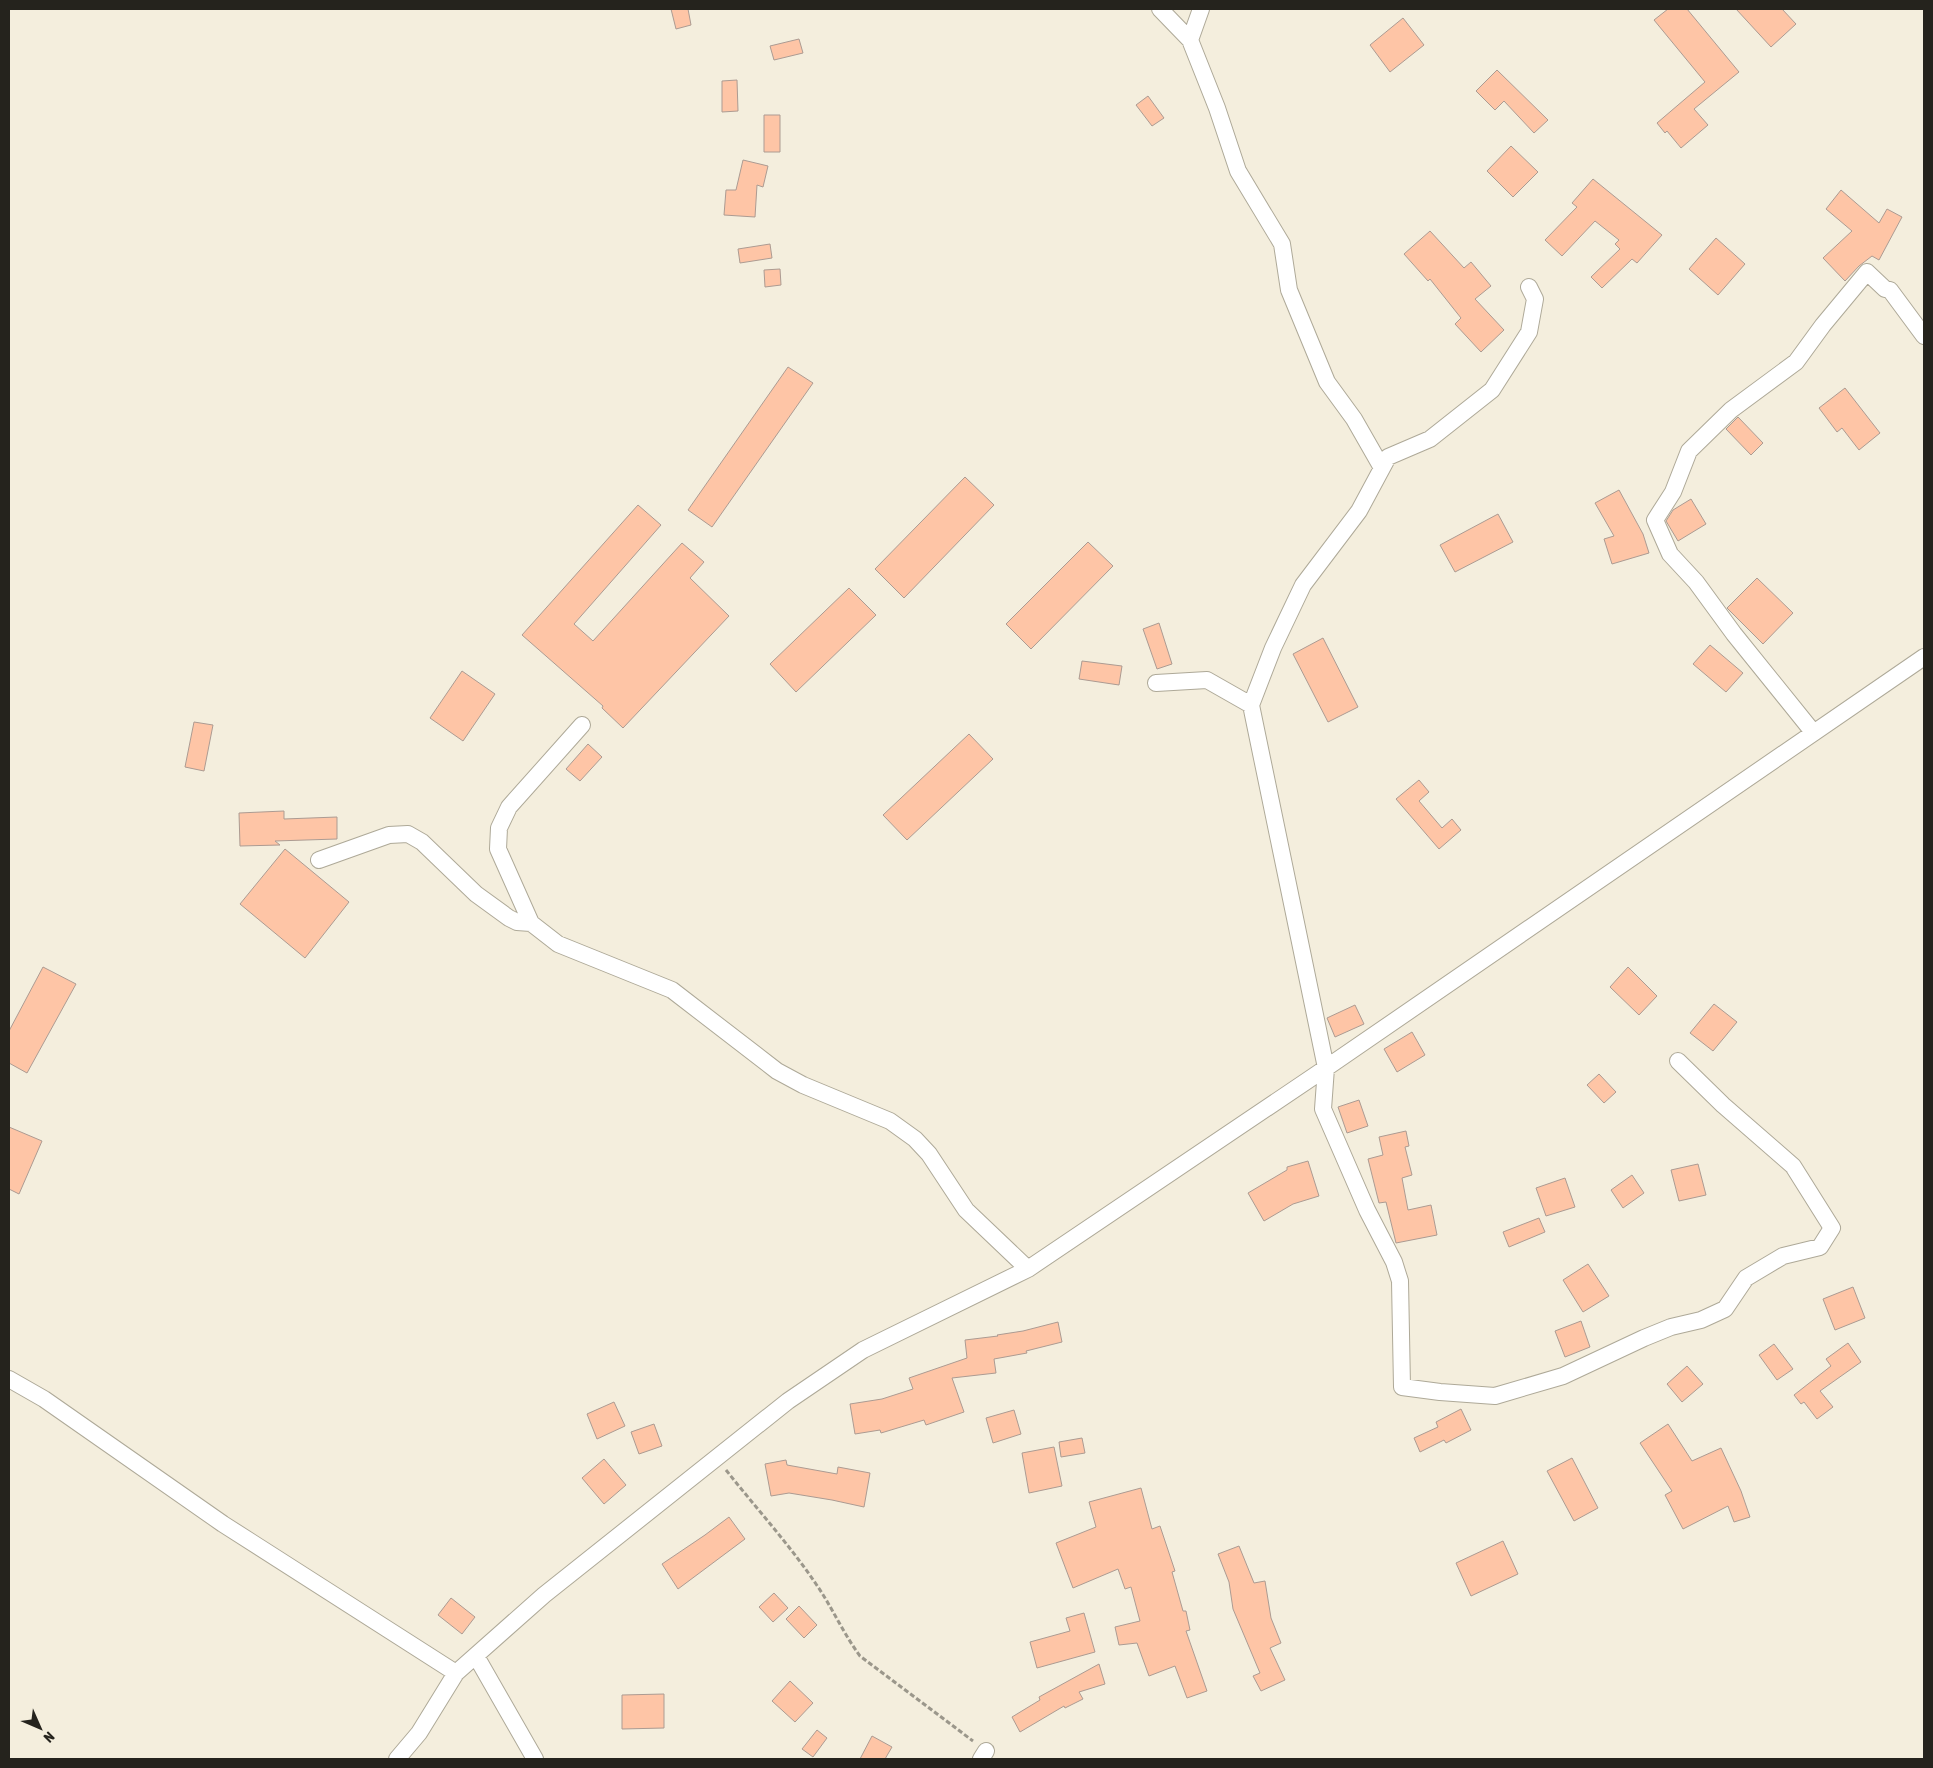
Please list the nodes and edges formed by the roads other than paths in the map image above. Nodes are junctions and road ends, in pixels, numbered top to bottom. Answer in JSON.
{"nodes":[{"id":1,"x":1160,"y":9,"type":"edge"},
{"id":2,"x":1201,"y":9,"type":"edge"},
{"id":3,"x":1190,"y":40,"type":"junction"},
{"id":4,"x":1529,"y":286,"type":"dead end"},
{"id":5,"x":1924,"y":336,"type":"edge"},
{"id":6,"x":1382,"y":468,"type":"junction"},
{"id":7,"x":1924,"y":657,"type":"edge"},
{"id":8,"x":1156,"y":683,"type":"dead end"},
{"id":9,"x":1251,"y":705,"type":"junction"},
{"id":10,"x":582,"y":725,"type":"dead end"},
{"id":11,"x":1813,"y":732,"type":"junction"},
{"id":12,"x":318,"y":860,"type":"dead end"},
{"id":13,"x":531,"y":923,"type":"junction"},
{"id":14,"x":1678,"y":1061,"type":"dead end"},
{"id":15,"x":1326,"y":1068,"type":"junction"},
{"id":16,"x":1028,"y":1269,"type":"junction"},
{"id":17,"x":9,"y":1379,"type":"edge"},
{"id":18,"x":476,"y":1656,"type":"junction"},
{"id":19,"x":456,"y":1673,"type":"junction"},
{"id":20,"x":397,"y":1759,"type":"edge"},
{"id":21,"x":535,"y":1759,"type":"edge"}],
"edges":[{"from":1,"to":3,"type":"street"},
{"from":2,"to":3,"type":"street"},
{"from":3,"to":6,"type":"street"},
{"from":4,"to":6,"type":"street"},
{"from":5,"to":11,"type":"street"},
{"from":6,"to":9,"type":"street"},
{"from":7,"to":11,"type":"street"},
{"from":8,"to":9,"type":"street"},
{"from":9,"to":15,"type":"street"},
{"from":10,"to":13,"type":"street"},
{"from":11,"to":15,"type":"street"},
{"from":12,"to":13,"type":"street"},
{"from":13,"to":16,"type":"street"},
{"from":14,"to":15,"type":"street"},
{"from":15,"to":16,"type":"street"},
{"from":16,"to":18,"type":"street"},
{"from":17,"to":19,"type":"street"},
{"from":18,"to":19,"type":"street"},
{"from":18,"to":21,"type":"street"},
{"from":19,"to":20,"type":"street"}]}
